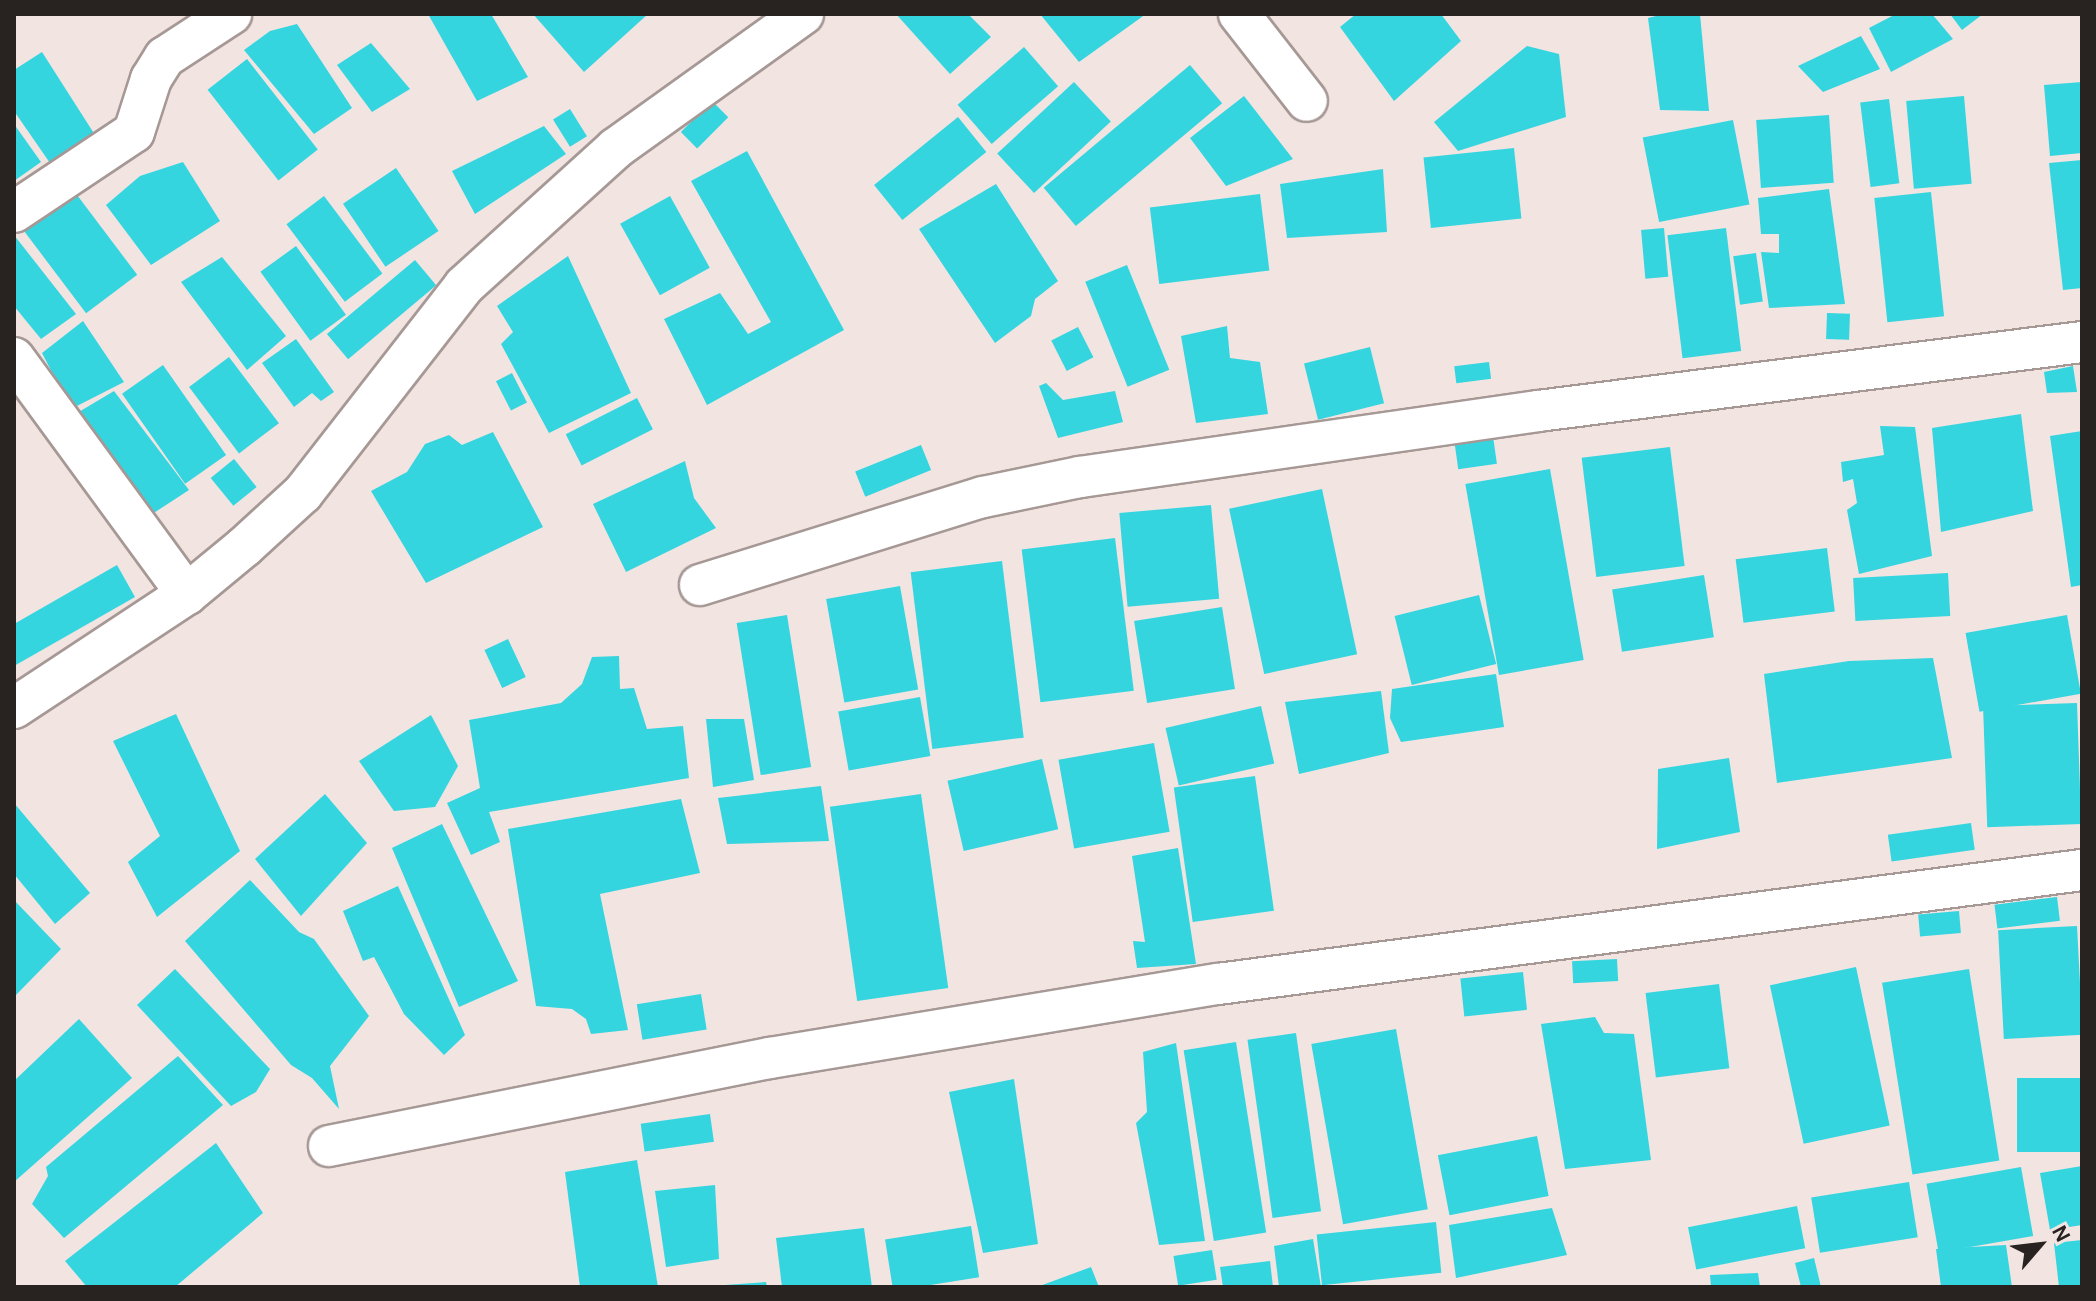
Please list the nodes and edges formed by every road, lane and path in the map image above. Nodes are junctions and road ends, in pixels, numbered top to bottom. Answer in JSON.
{"nodes":[{"id":1,"x":231,"y":14,"type":"edge"},
{"id":2,"x":803,"y":14,"type":"edge"},
{"id":3,"x":1239,"y":14,"type":"edge"},
{"id":4,"x":1307,"y":101,"type":"dead end"},
{"id":5,"x":14,"y":212,"type":"edge"},
{"id":6,"x":2082,"y":342,"type":"edge"},
{"id":7,"x":14,"y":358,"type":"edge"},
{"id":8,"x":700,"y":585,"type":"dead end"},
{"id":9,"x":187,"y":594,"type":"junction"},
{"id":10,"x":14,"y":708,"type":"edge"},
{"id":11,"x":2082,"y":870,"type":"edge"},
{"id":12,"x":329,"y":1146,"type":"dead end"}],
"edges":[{"from":1,"to":5,"type":"street"},
{"from":2,"to":9,"type":"street"},
{"from":3,"to":4,"type":"street"},
{"from":6,"to":8,"type":"street"},
{"from":7,"to":9,"type":"street"},
{"from":9,"to":10,"type":"street"},
{"from":11,"to":12,"type":"street"}]}
